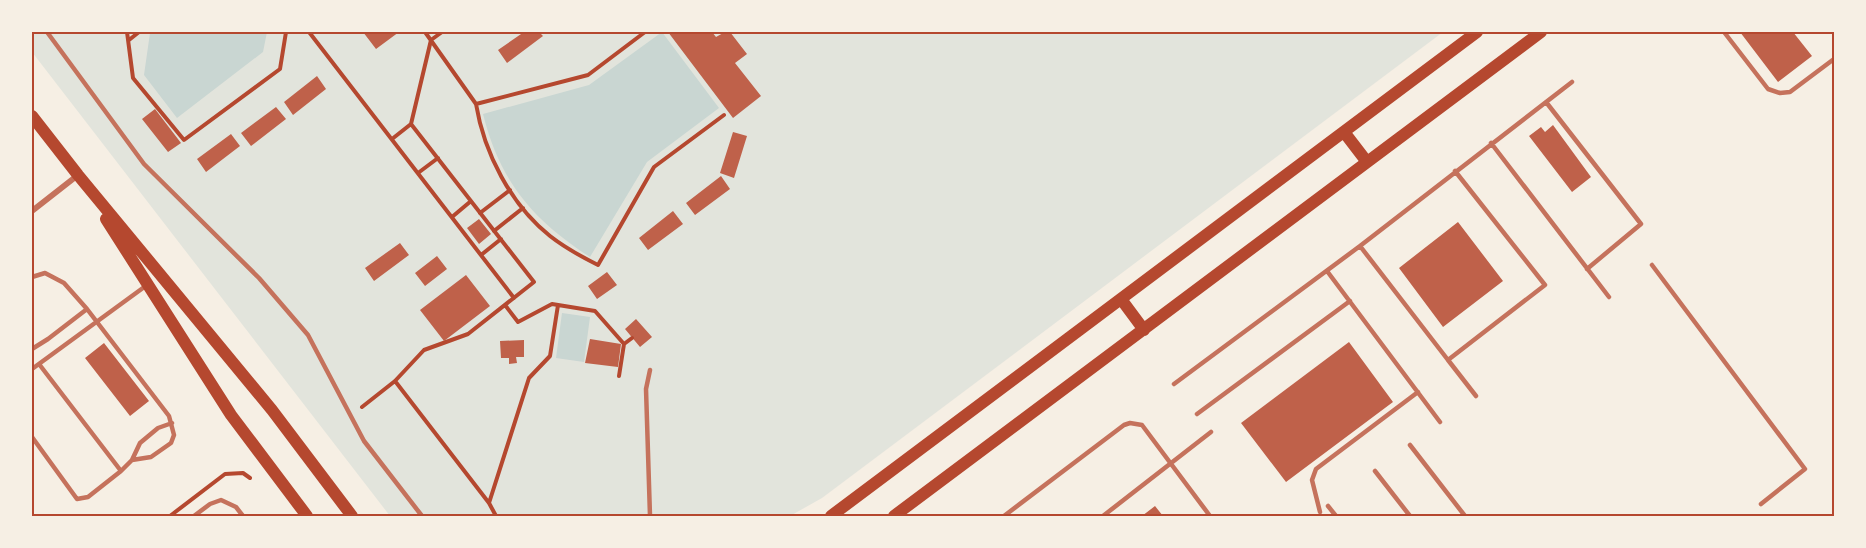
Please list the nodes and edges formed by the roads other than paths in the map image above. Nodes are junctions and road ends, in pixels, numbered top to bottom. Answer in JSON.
{"nodes":[{"id":1,"x":47,"y":32,"type":"edge"},
{"id":2,"x":1477,"y":32,"type":"edge"},
{"id":3,"x":1724,"y":32,"type":"edge"},
{"id":4,"x":1537,"y":33,"type":"edge"},
{"id":5,"x":1834,"y":59,"type":"edge"},
{"id":6,"x":1572,"y":81,"type":"dead end"},
{"id":7,"x":1546,"y":102,"type":"junction"},
{"id":8,"x":32,"y":116,"type":"edge"},
{"id":9,"x":1344,"y":132,"type":"junction"},
{"id":10,"x":1491,"y":143,"type":"junction"},
{"id":11,"x":1367,"y":162,"type":"junction"},
{"id":12,"x":1455,"y":171,"type":"junction"},
{"id":13,"x":78,"y":175,"type":"junction"},
{"id":14,"x":32,"y":211,"type":"edge"},
{"id":15,"x":1360,"y":246,"type":"junction"},
{"id":16,"x":1652,"y":265,"type":"dead end"},
{"id":17,"x":1587,"y":269,"type":"junction"},
{"id":18,"x":1327,"y":271,"type":"junction"},
{"id":19,"x":32,"y":277,"type":"edge"},
{"id":20,"x":147,"y":285,"type":"junction"},
{"id":21,"x":1609,"y":297,"type":"dead end"},
{"id":22,"x":1121,"y":299,"type":"junction"},
{"id":23,"x":1350,"y":301,"type":"junction"},
{"id":24,"x":87,"y":309,"type":"junction"},
{"id":25,"x":98,"y":321,"type":"junction"},
{"id":26,"x":1144,"y":330,"type":"junction"},
{"id":27,"x":32,"y":349,"type":"edge"},
{"id":28,"x":1448,"y":360,"type":"junction"},
{"id":29,"x":39,"y":364,"type":"junction"},
{"id":30,"x":32,"y":369,"type":"edge"},
{"id":31,"x":650,"y":370,"type":"dead end"},
{"id":32,"x":1174,"y":384,"type":"dead end"},
{"id":33,"x":1418,"y":392,"type":"junction"},
{"id":34,"x":1476,"y":396,"type":"dead end"},
{"id":35,"x":1197,"y":414,"type":"dead end"},
{"id":36,"x":1440,"y":422,"type":"dead end"},
{"id":37,"x":172,"y":423,"type":"junction"},
{"id":38,"x":1211,"y":432,"type":"dead end"},
{"id":39,"x":32,"y":437,"type":"edge"},
{"id":40,"x":34,"y":445,"type":"edge"},
{"id":41,"x":1410,"y":445,"type":"dead end"},
{"id":42,"x":132,"y":460,"type":"junction"},
{"id":43,"x":1171,"y":464,"type":"junction"},
{"id":44,"x":121,"y":471,"type":"junction"},
{"id":45,"x":1375,"y":471,"type":"dead end"},
{"id":46,"x":1761,"y":504,"type":"dead end"},
{"id":47,"x":1328,"y":506,"type":"dead end"},
{"id":48,"x":1320,"y":512,"type":"dead end"},
{"id":49,"x":194,"y":516,"type":"edge"},
{"id":50,"x":243,"y":516,"type":"edge"},
{"id":51,"x":307,"y":516,"type":"edge"},
{"id":52,"x":352,"y":516,"type":"edge"},
{"id":53,"x":422,"y":516,"type":"edge"},
{"id":54,"x":650,"y":516,"type":"edge"},
{"id":55,"x":831,"y":516,"type":"edge"},
{"id":56,"x":894,"y":516,"type":"edge"},
{"id":57,"x":1004,"y":516,"type":"edge"},
{"id":58,"x":1103,"y":516,"type":"edge"},
{"id":59,"x":1210,"y":516,"type":"edge"},
{"id":60,"x":1336,"y":516,"type":"edge"},
{"id":61,"x":1410,"y":516,"type":"edge"},
{"id":62,"x":1466,"y":516,"type":"edge"}],
"edges":[{"from":1,"to":53,"type":"lane"},
{"from":2,"to":9,"type":"main road"},
{"from":3,"to":5,"type":"lane"},
{"from":4,"to":11,"type":"main road"},
{"from":6,"to":7,"type":"lane"},
{"from":7,"to":10,"type":"lane"},
{"from":7,"to":17,"type":"lane"},
{"from":8,"to":13,"type":"main road"},
{"from":9,"to":11,"type":"main road"},
{"from":9,"to":22,"type":"main road"},
{"from":10,"to":12,"type":"lane"},
{"from":10,"to":17,"type":"lane"},
{"from":11,"to":26,"type":"main road"},
{"from":12,"to":15,"type":"lane"},
{"from":12,"to":28,"type":"lane"},
{"from":13,"to":14,"type":"street"},
{"from":13,"to":20,"type":"main road"},
{"from":13,"to":52,"type":"main road"},
{"from":15,"to":18,"type":"lane"},
{"from":15,"to":28,"type":"lane"},
{"from":16,"to":46,"type":"lane"},
{"from":17,"to":21,"type":"lane"},
{"from":18,"to":23,"type":"lane"},
{"from":18,"to":32,"type":"lane"},
{"from":19,"to":24,"type":"lane"},
{"from":20,"to":25,"type":"lane"},
{"from":20,"to":51,"type":"main road"},
{"from":22,"to":26,"type":"main road"},
{"from":22,"to":55,"type":"main road"},
{"from":23,"to":33,"type":"lane"},
{"from":23,"to":35,"type":"lane"},
{"from":24,"to":25,"type":"lane"},
{"from":24,"to":27,"type":"lane"},
{"from":25,"to":29,"type":"lane"},
{"from":25,"to":37,"type":"lane"},
{"from":26,"to":56,"type":"main road"},
{"from":28,"to":34,"type":"lane"},
{"from":29,"to":30,"type":"lane"},
{"from":29,"to":44,"type":"lane"},
{"from":31,"to":54,"type":"lane"},
{"from":33,"to":36,"type":"lane"},
{"from":33,"to":48,"type":"lane"},
{"from":37,"to":42,"type":"lane"},
{"from":37,"to":42,"type":"lane"},
{"from":38,"to":43,"type":"lane"},
{"from":39,"to":40,"type":"lane"},
{"from":40,"to":44,"type":"lane"},
{"from":41,"to":62,"type":"lane"},
{"from":42,"to":44,"type":"lane"},
{"from":43,"to":57,"type":"lane"},
{"from":43,"to":58,"type":"lane"},
{"from":43,"to":59,"type":"lane"},
{"from":45,"to":61,"type":"lane"},
{"from":47,"to":60,"type":"lane"},
{"from":49,"to":50,"type":"lane"}]}
